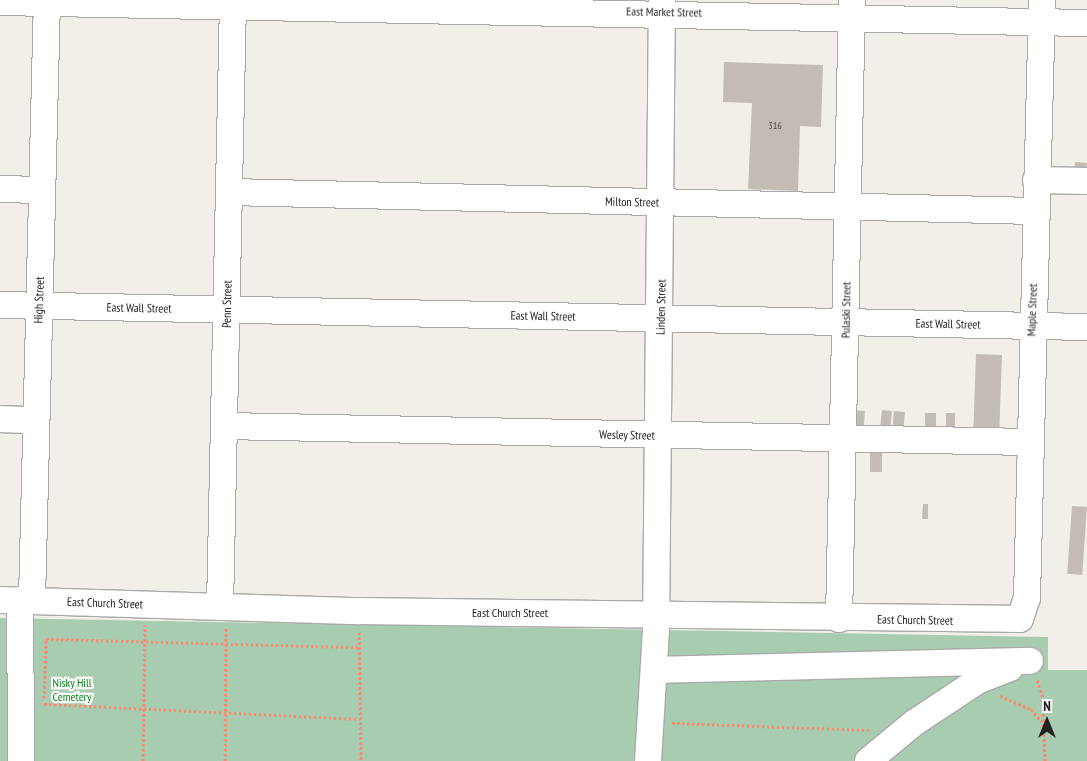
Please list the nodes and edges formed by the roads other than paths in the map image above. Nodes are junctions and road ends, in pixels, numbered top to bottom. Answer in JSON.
{"nodes":[{"id":1,"x":47,"y":1,"type":"edge"},
{"id":2,"x":0,"y":2,"type":"edge"},
{"id":3,"x":233,"y":2,"type":"edge"},
{"id":4,"x":662,"y":6,"type":"edge"},
{"id":5,"x":808,"y":8,"type":"edge"},
{"id":6,"x":852,"y":9,"type":"edge"},
{"id":7,"x":1041,"y":10,"type":"edge"},
{"id":8,"x":1087,"y":23,"type":"edge"},
{"id":9,"x":1036,"y":180,"type":"junction"},
{"id":10,"x":1087,"y":181,"type":"edge"},
{"id":11,"x":0,"y":189,"type":"edge"},
{"id":12,"x":42,"y":190,"type":"junction"},
{"id":13,"x":229,"y":192,"type":"junction"},
{"id":14,"x":662,"y":203,"type":"junction"},
{"id":15,"x":848,"y":208,"type":"junction"},
{"id":16,"x":1035,"y":211,"type":"junction"},
{"id":17,"x":0,"y":305,"type":"edge"},
{"id":18,"x":38,"y":306,"type":"junction"},
{"id":19,"x":227,"y":310,"type":"junction"},
{"id":20,"x":660,"y":319,"type":"junction"},
{"id":21,"x":846,"y":323,"type":"junction"},
{"id":22,"x":1031,"y":326,"type":"junction"},
{"id":23,"x":1087,"y":327,"type":"edge"},
{"id":24,"x":0,"y":419,"type":"edge"},
{"id":25,"x":34,"y":420,"type":"junction"},
{"id":26,"x":224,"y":426,"type":"junction"},
{"id":27,"x":658,"y":436,"type":"junction"},
{"id":28,"x":844,"y":438,"type":"junction"},
{"id":29,"x":1029,"y":442,"type":"junction"},
{"id":30,"x":18,"y":600,"type":"edge"},
{"id":31,"x":220,"y":607,"type":"junction"},
{"id":32,"x":654,"y":614,"type":"junction"},
{"id":33,"x":839,"y":619,"type":"junction"},
{"id":34,"x":1020,"y":619,"type":"joint"},
{"id":35,"x":654,"y":670,"type":"junction"},
{"id":36,"x":21,"y":761,"type":"edge"},
{"id":37,"x":648,"y":761,"type":"edge"},
{"id":38,"x":868,"y":761,"type":"edge"}],
"edges":[{"from":1,"to":2,"type":"street","name":"East Market Street"},
{"from":1,"to":3,"type":"street","name":"East Market Street"},
{"from":1,"to":12,"type":"street","name":"High Street"},
{"from":3,"to":4,"type":"street","name":"East Market Street"},
{"from":3,"to":13,"type":"street","name":"Penn Street"},
{"from":4,"to":5,"type":"street","name":"East Market Street"},
{"from":4,"to":14,"type":"street","name":"Linden Street"},
{"from":5,"to":6,"type":"street","name":"East Market Street"},
{"from":6,"to":7,"type":"street","name":"East Market Street"},
{"from":6,"to":15,"type":"street","name":"Pulaski Street"},
{"from":7,"to":8,"type":"street","name":"East Market Street"},
{"from":7,"to":9,"type":"street","name":"Maple Street"},
{"from":9,"to":10,"type":"street"},
{"from":9,"to":16,"type":"street","name":"Maple Street"},
{"from":11,"to":12,"type":"street"},
{"from":12,"to":18,"type":"street","name":"High Street"},
{"from":13,"to":14,"type":"street","name":"Milton Street"},
{"from":13,"to":19,"type":"street","name":"Penn Street"},
{"from":14,"to":15,"type":"street","name":"Milton Street"},
{"from":14,"to":20,"type":"street","name":"Linden Street"},
{"from":15,"to":16,"type":"street","name":"Milton Street"},
{"from":15,"to":21,"type":"street","name":"Pulaski Street"},
{"from":16,"to":22,"type":"street","name":"Maple Street"},
{"from":17,"to":18,"type":"street","name":"East Wall Street"},
{"from":18,"to":19,"type":"street","name":"East Wall Street"},
{"from":18,"to":25,"type":"street","name":"High Street"},
{"from":19,"to":20,"type":"street","name":"East Wall Street"},
{"from":19,"to":26,"type":"street","name":"Penn Street"},
{"from":20,"to":21,"type":"street","name":"East Wall Street"},
{"from":20,"to":27,"type":"street","name":"Linden Street"},
{"from":21,"to":22,"type":"street","name":"East Wall Street"},
{"from":21,"to":28,"type":"street","name":"Pulaski Street"},
{"from":22,"to":23,"type":"street","name":"East Wall Street"},
{"from":22,"to":29,"type":"street","name":"Maple Street"},
{"from":24,"to":25,"type":"street"},
{"from":25,"to":30,"type":"street","name":"High Street"},
{"from":26,"to":27,"type":"street","name":"Wesley Street"},
{"from":26,"to":31,"type":"street","name":"Penn Street"},
{"from":27,"to":28,"type":"street","name":"Wesley Street"},
{"from":27,"to":32,"type":"street","name":"Linden Street"},
{"from":28,"to":29,"type":"street","name":"Wesley Street"},
{"from":28,"to":33,"type":"street","name":"Pulaski Street"},
{"from":29,"to":34,"type":"street","name":"Maple Street"},
{"from":30,"to":31,"type":"street","name":"East Church Street"},
{"from":30,"to":36,"type":"street","name":"High Street"},
{"from":31,"to":32,"type":"street","name":"East Church Street"},
{"from":32,"to":33,"type":"street","name":"East Church Street"},
{"from":32,"to":35,"type":"street","name":"Linden Street"},
{"from":33,"to":34,"type":"street","name":"East Church Street"},
{"from":35,"to":37,"type":"street","name":"Linden Street"},
{"from":35,"to":38,"type":"street"}]}
